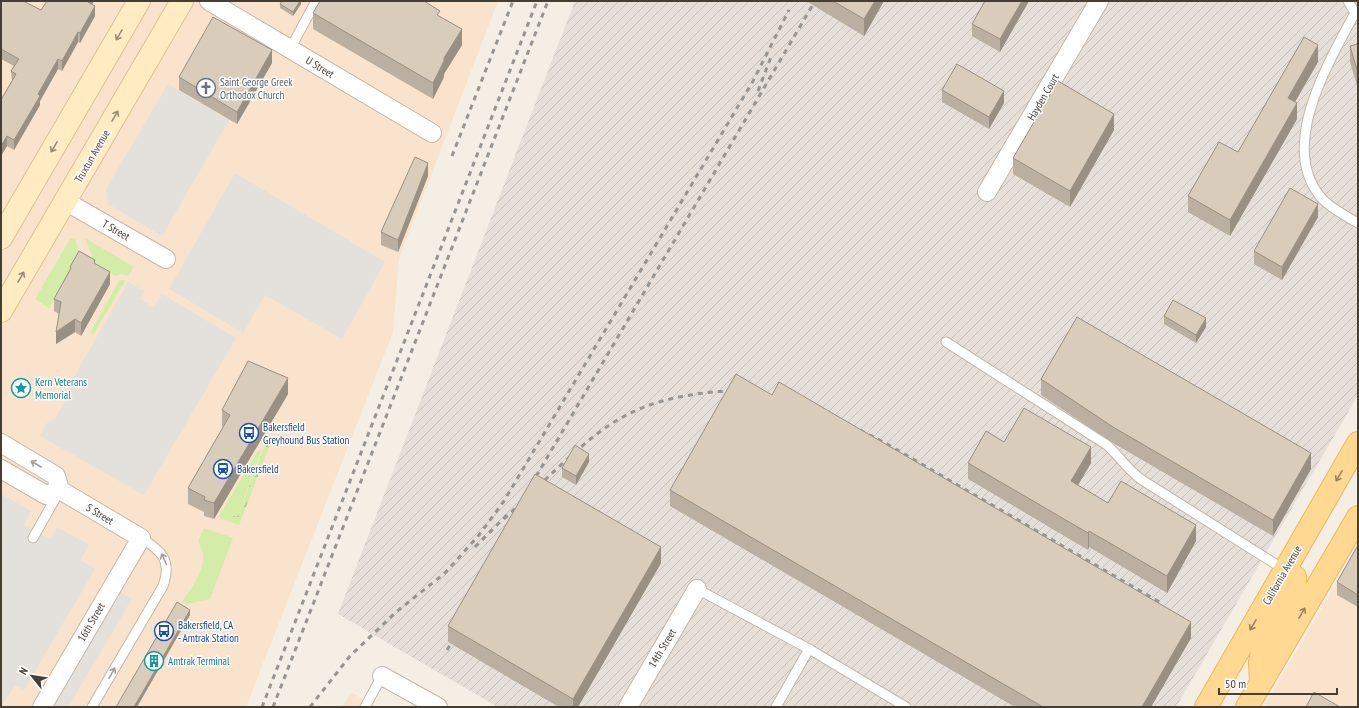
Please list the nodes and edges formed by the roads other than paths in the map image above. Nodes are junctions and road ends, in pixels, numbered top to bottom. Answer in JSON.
{"nodes":[{"id":1,"x":139,"y":1,"type":"edge"},
{"id":2,"x":182,"y":1,"type":"edge"},
{"id":3,"x":209,"y":1,"type":"edge"},
{"id":4,"x":316,"y":1,"type":"edge"},
{"id":5,"x":1099,"y":1,"type":"edge"},
{"id":6,"x":1348,"y":1,"type":"edge"},
{"id":7,"x":1357,"y":12,"type":"edge"},
{"id":8,"x":290,"y":49,"type":"junction"},
{"id":9,"x":432,"y":133,"type":"dead end"},
{"id":10,"x":987,"y":192,"type":"dead end"},
{"id":11,"x":65,"y":201,"type":"junction"},
{"id":12,"x":1358,"y":223,"type":"edge"},
{"id":13,"x":1,"y":238,"type":"edge"},
{"id":14,"x":166,"y":259,"type":"dead end"},
{"id":15,"x":1,"y":311,"type":"edge"},
{"id":16,"x":946,"y":342,"type":"dead end"},
{"id":17,"x":1358,"y":442,"type":"edge"},
{"id":18,"x":1,"y":443,"type":"edge"},
{"id":19,"x":1,"y":469,"type":"edge"},
{"id":20,"x":60,"y":490,"type":"junction"},
{"id":21,"x":1358,"y":517,"type":"edge"},
{"id":22,"x":33,"y":538,"type":"dead end"},
{"id":23,"x":141,"y":538,"type":"junction"},
{"id":24,"x":1285,"y":570,"type":"junction"},
{"id":25,"x":697,"y":589,"type":"joint"},
{"id":26,"x":809,"y":650,"type":"junction"},
{"id":27,"x":382,"y":676,"type":"joint"},
{"id":28,"x":1262,"y":683,"type":"junction"},
{"id":29,"x":42,"y":707,"type":"edge"},
{"id":30,"x":92,"y":707,"type":"edge"},
{"id":31,"x":365,"y":707,"type":"edge"},
{"id":32,"x":438,"y":707,"type":"edge"},
{"id":33,"x":628,"y":707,"type":"edge"},
{"id":34,"x":776,"y":707,"type":"edge"},
{"id":35,"x":906,"y":707,"type":"edge"},
{"id":36,"x":1206,"y":707,"type":"edge"},
{"id":37,"x":1247,"y":707,"type":"edge"}],
"edges":[{"from":1,"to":13,"type":"main road","one_way":true},
{"from":11,"to":2,"type":"main road","name":"Truxtun Avenue","one_way":true},
{"from":3,"to":8,"type":"street","name":"U Street"},
{"from":4,"to":8,"type":"lane"},
{"from":5,"to":10,"type":"street","name":"Hayden Court"},
{"from":6,"to":7,"type":"lane"},
{"from":7,"to":12,"type":"lane"},
{"from":8,"to":9,"type":"street","name":"U Street"},
{"from":11,"to":14,"type":"street","name":"T Street"},
{"from":15,"to":11,"type":"main road","name":"Truxtun Avenue","one_way":true},
{"from":16,"to":24,"type":"lane"},
{"from":17,"to":24,"type":"main road","name":"California Avenue","one_way":true},
{"from":20,"to":18,"type":"street","one_way":true},
{"from":19,"to":20,"type":"street"},
{"from":20,"to":22,"type":"lane"},
{"from":20,"to":23,"type":"street","name":"S Street"},
{"from":28,"to":21,"type":"main road","one_way":true},
{"from":23,"to":29,"type":"street","name":"16th Street"},
{"from":30,"to":23,"type":"lane","one_way":true},
{"from":24,"to":28,"type":"main road"},
{"from":24,"to":36,"type":"main road","name":"California Avenue","one_way":true},
{"from":25,"to":26,"type":"lane"},
{"from":25,"to":33,"type":"street","name":"14th Street"},
{"from":26,"to":34,"type":"lane"},
{"from":26,"to":35,"type":"lane"},
{"from":27,"to":31,"type":"lane"},
{"from":27,"to":32,"type":"street"},
{"from":28,"to":37,"type":"main road"}]}
